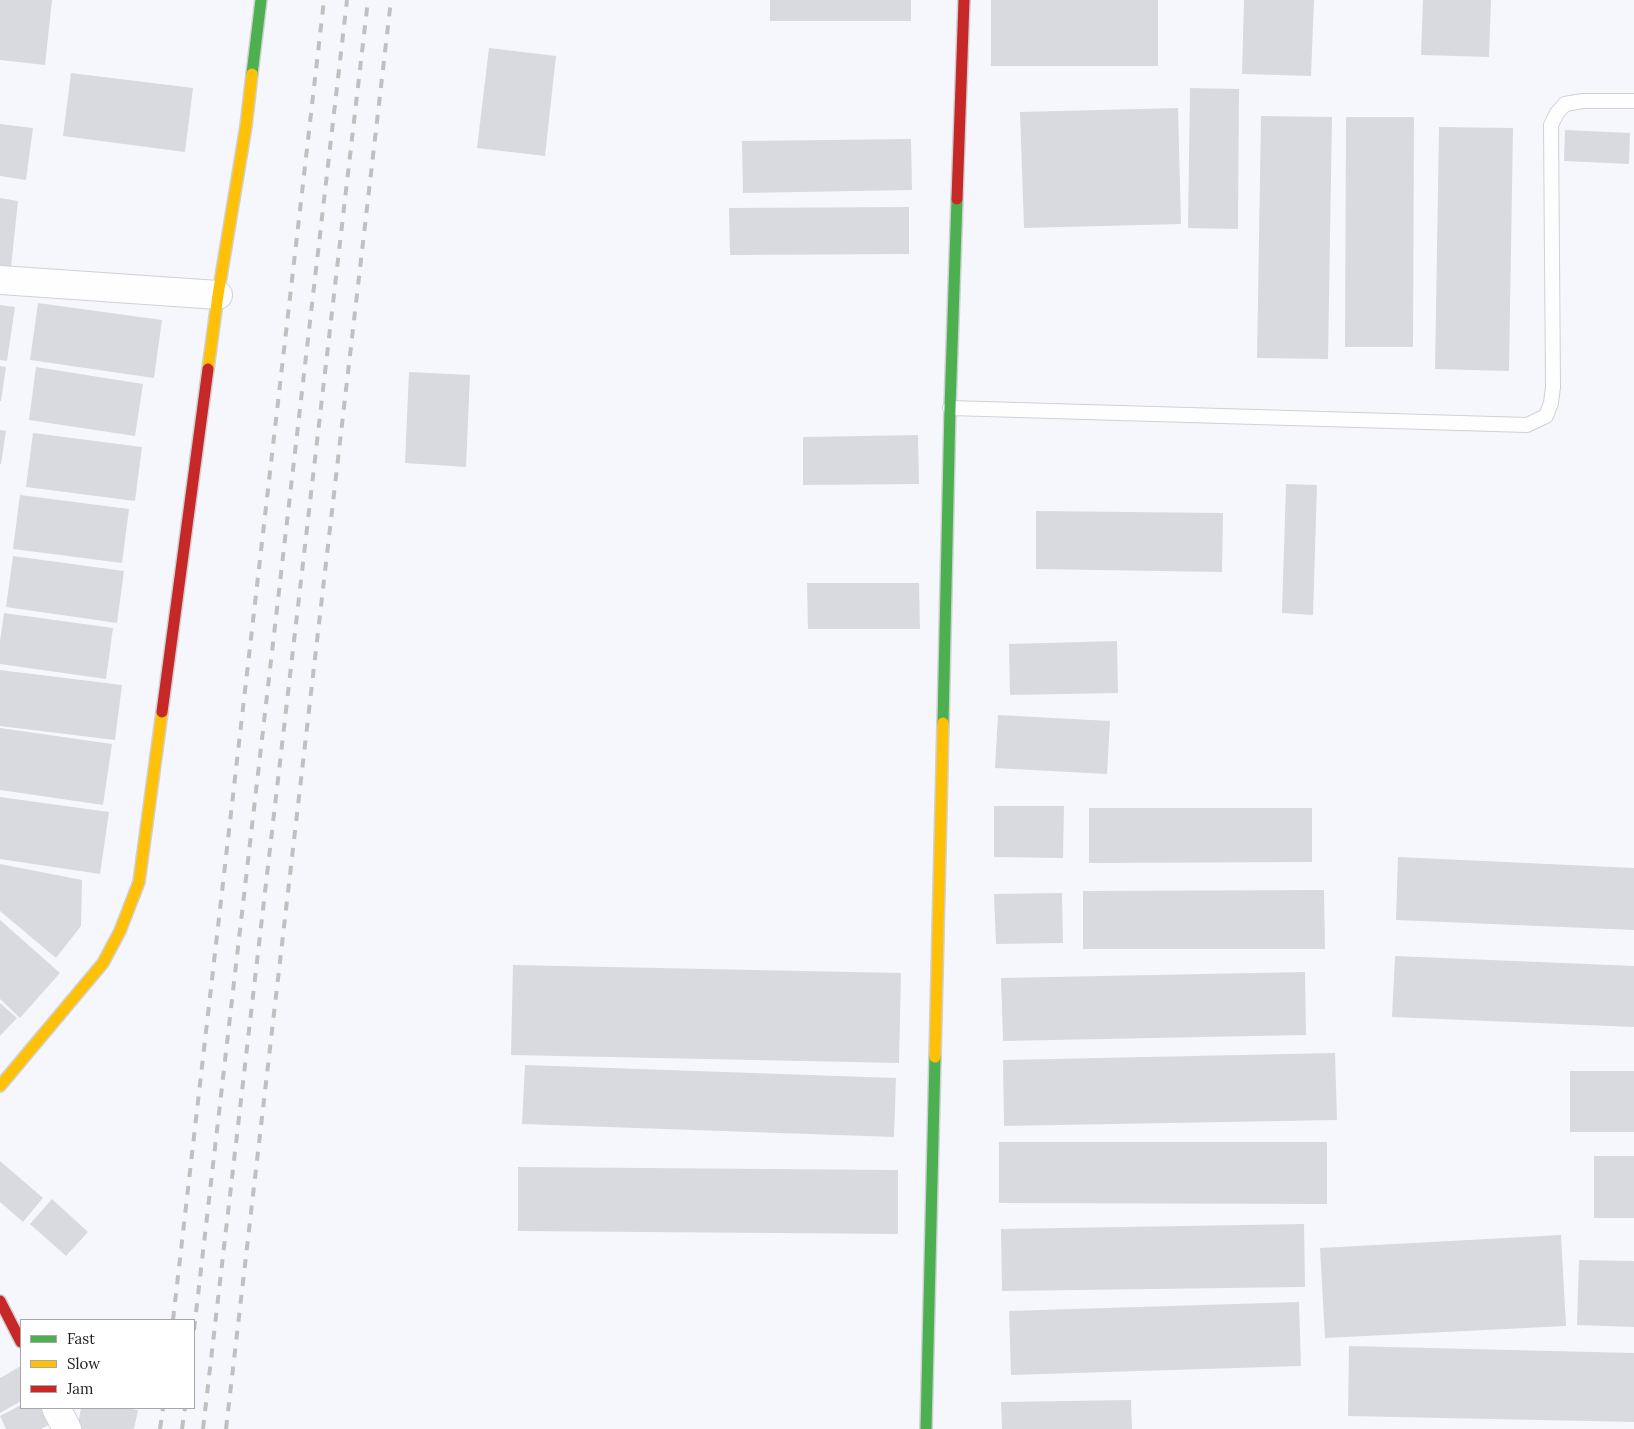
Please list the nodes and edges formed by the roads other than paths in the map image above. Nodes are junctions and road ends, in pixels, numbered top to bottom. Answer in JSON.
{"nodes":[{"id":1,"x":261,"y":0,"type":"edge"},
{"id":2,"x":964,"y":0,"type":"edge"},
{"id":3,"x":1634,"y":101,"type":"edge"},
{"id":4,"x":13,"y":282,"type":"edge"},
{"id":5,"x":218,"y":294,"type":"junction"},
{"id":6,"x":950,"y":408,"type":"junction"},
{"id":7,"x":0,"y":1086,"type":"edge"},
{"id":8,"x":0,"y":1301,"type":"edge"},
{"id":9,"x":20,"y":1340,"type":"edge"},
{"id":10,"x":57,"y":1409,"type":"edge"},
{"id":11,"x":67,"y":1429,"type":"edge"},
{"id":12,"x":926,"y":1429,"type":"edge"}],
"edges":[{"from":1,"to":5,"type":"street"},
{"from":2,"to":6,"type":"street"},
{"from":3,"to":6,"type":"lane"},
{"from":4,"to":5,"type":"street"},
{"from":5,"to":7,"type":"street"},
{"from":6,"to":12,"type":"street"},
{"from":8,"to":9,"type":"street"},
{"from":10,"to":11,"type":"street"}]}
